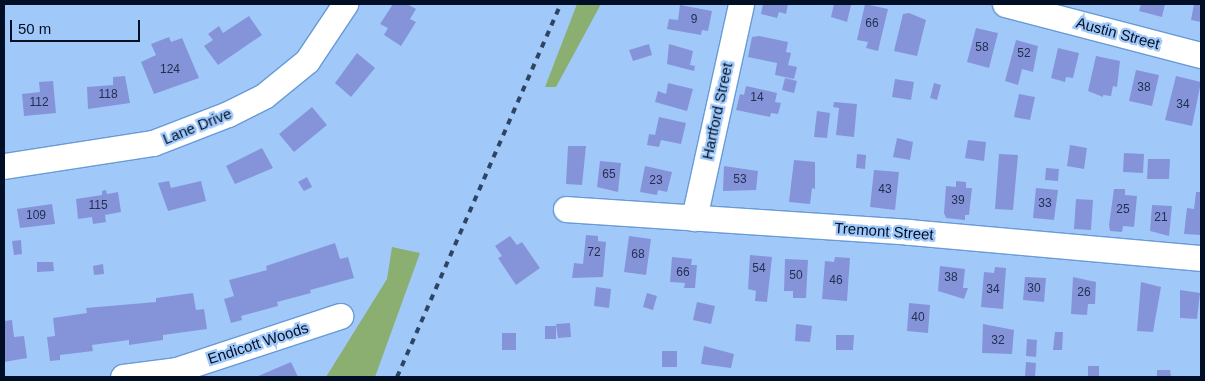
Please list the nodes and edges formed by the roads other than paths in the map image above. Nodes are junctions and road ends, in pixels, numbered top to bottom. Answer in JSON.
{"nodes":[{"id":1,"x":344,"y":4,"type":"edge"},
{"id":2,"x":741,"y":4,"type":"edge"},
{"id":3,"x":1005,"y":4,"type":"edge"},
{"id":4,"x":1201,"y":55,"type":"edge"},
{"id":5,"x":4,"y":166,"type":"edge"},
{"id":6,"x":566,"y":209,"type":"dead end"},
{"id":7,"x":694,"y":218,"type":"junction"},
{"id":8,"x":1201,"y":258,"type":"edge"},
{"id":9,"x":340,"y":316,"type":"dead end"},
{"id":10,"x":175,"y":374,"type":"edge"},
{"id":11,"x":123,"y":377,"type":"edge"}],
"edges":[{"from":1,"to":5,"type":"street","name":"Lane Drive"},
{"from":2,"to":7,"type":"street","name":"Hartford Street"},
{"from":3,"to":4,"type":"street","name":"Austin Street"},
{"from":6,"to":7,"type":"street","name":"Tremont Street"},
{"from":7,"to":8,"type":"street","name":"Tremont Street"},
{"from":9,"to":10,"type":"street","name":"Endicott Woods"},
{"from":10,"to":11,"type":"street","name":"Endicott Woods"}]}
